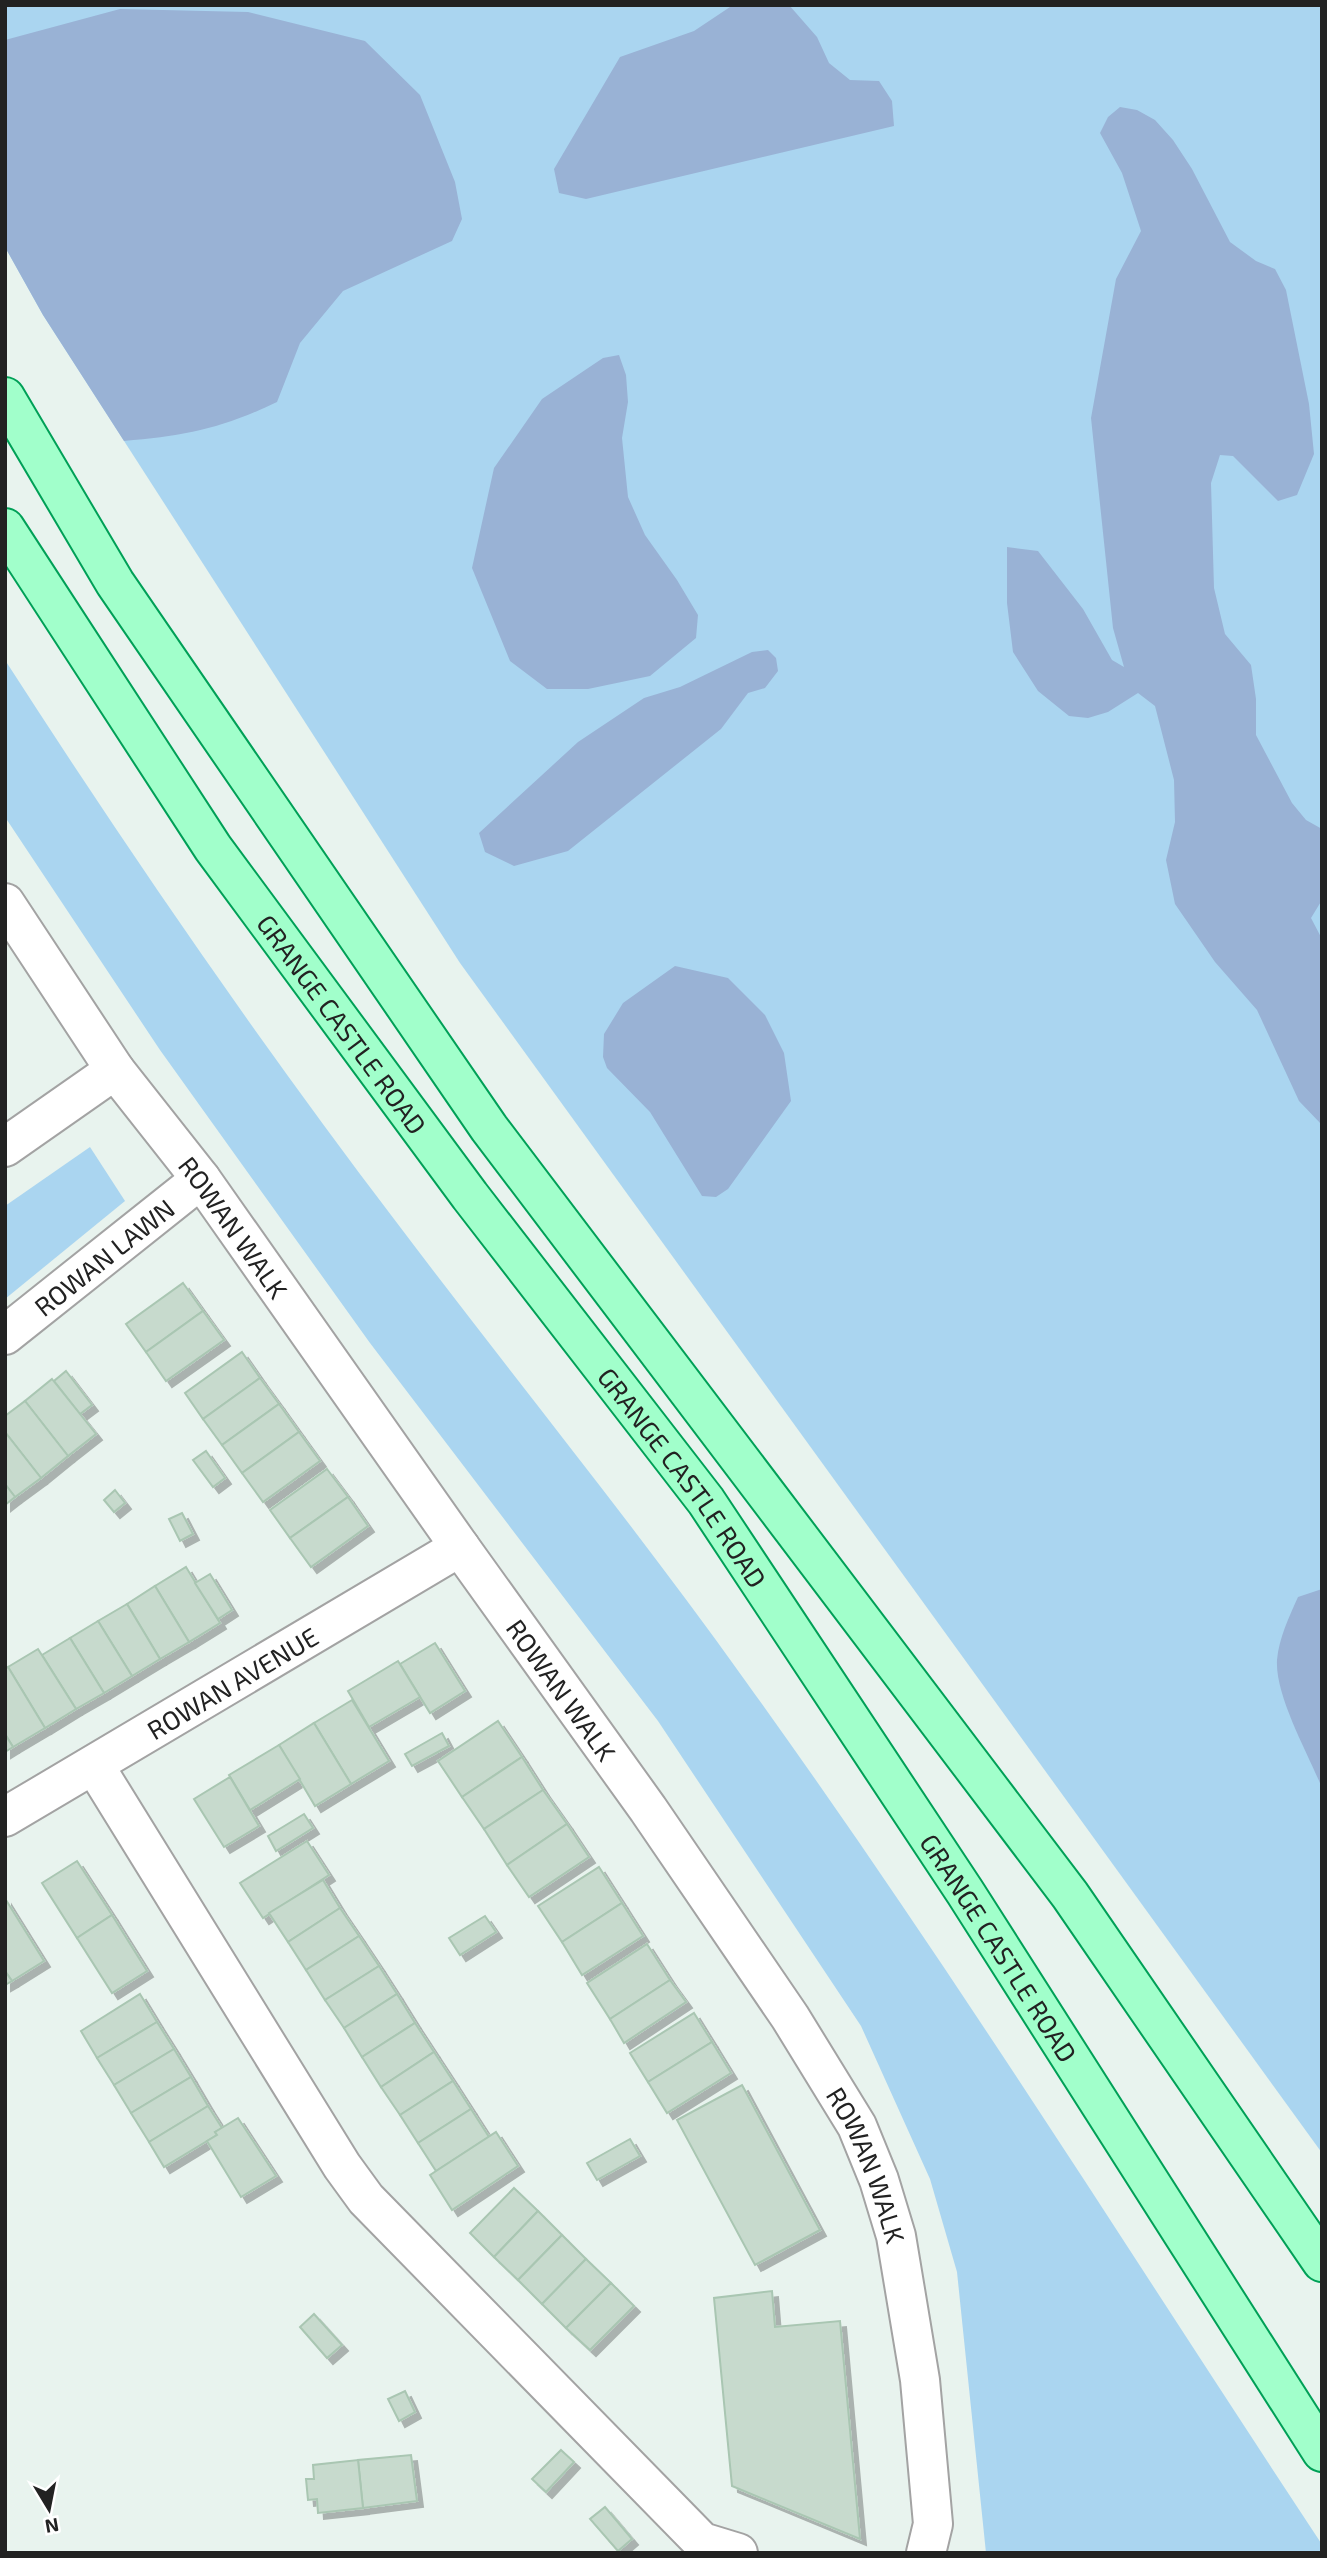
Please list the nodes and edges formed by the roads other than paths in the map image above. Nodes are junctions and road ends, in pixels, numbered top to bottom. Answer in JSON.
{"nodes":[{"id":1,"x":5,"y":397,"type":"edge"},
{"id":2,"x":5,"y":528,"type":"edge"},
{"id":3,"x":5,"y":903,"type":"edge"},
{"id":4,"x":115,"y":1070,"type":"junction"},
{"id":5,"x":5,"y":1147,"type":"edge"},
{"id":6,"x":201,"y":1179,"type":"junction"},
{"id":7,"x":5,"y":1335,"type":"edge"},
{"id":8,"x":460,"y":1547,"type":"junction"},
{"id":9,"x":94,"y":1765,"type":"junction"},
{"id":10,"x":5,"y":1817,"type":"edge"},
{"id":11,"x":1322,"y":2262,"type":"edge"},
{"id":12,"x":1322,"y":2452,"type":"edge"},
{"id":13,"x":738,"y":2553,"type":"edge"},
{"id":14,"x":926,"y":2553,"type":"edge"}],
"edges":[{"from":1,"to":11,"type":"main road","name":"GRANGE CASTLE ROAD"},
{"from":2,"to":12,"type":"main road","name":"GRANGE CASTLE ROAD"},
{"from":3,"to":4,"type":"street","name":"ROWAN WALK"},
{"from":4,"to":5,"type":"street"},
{"from":4,"to":6,"type":"street","name":"ROWAN WALK"},
{"from":6,"to":7,"type":"street","name":"ROWAN LAWN"},
{"from":6,"to":8,"type":"street","name":"ROWAN WALK"},
{"from":8,"to":9,"type":"street","name":"ROWAN AVENUE"},
{"from":8,"to":14,"type":"street","name":"ROWAN WALK"},
{"from":9,"to":10,"type":"street","name":"ROWAN AVENUE"},
{"from":9,"to":13,"type":"street"}]}
